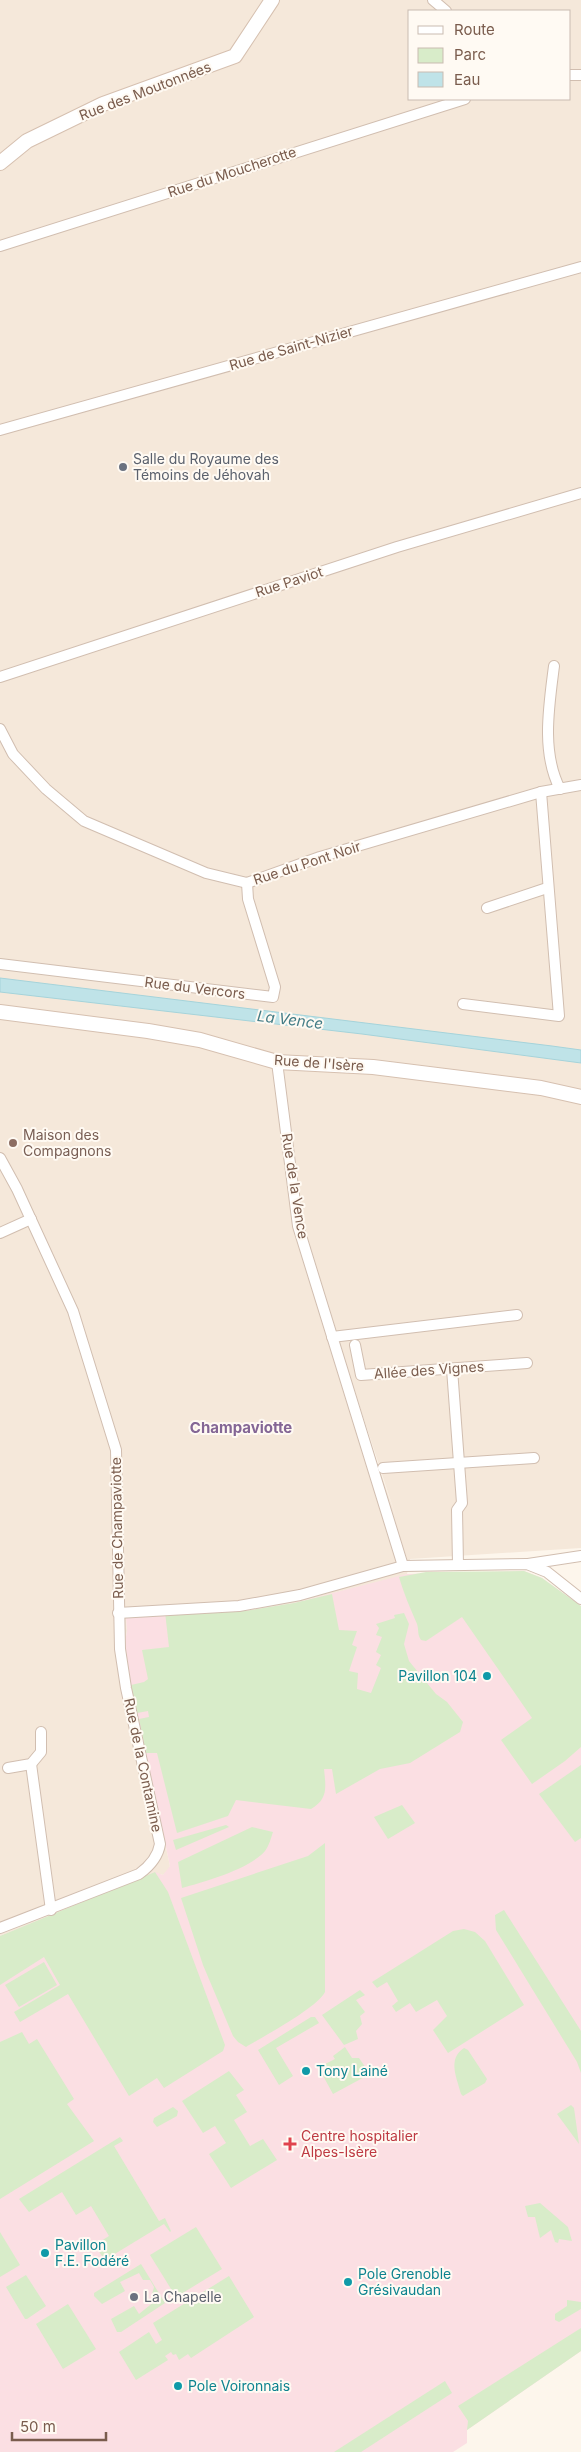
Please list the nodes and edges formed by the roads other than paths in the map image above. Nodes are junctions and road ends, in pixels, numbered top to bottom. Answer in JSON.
{"nodes":[{"id":1,"x":272,"y":0,"type":"edge"},
{"id":2,"x":433,"y":0,"type":"edge"},
{"id":3,"x":445,"y":10,"type":"edge"},
{"id":4,"x":462,"y":100,"type":"edge"},
{"id":5,"x":0,"y":163,"type":"edge"},
{"id":6,"x":0,"y":246,"type":"edge"},
{"id":7,"x":581,"y":266,"type":"edge"},
{"id":8,"x":0,"y":430,"type":"edge"},
{"id":9,"x":581,"y":493,"type":"edge"},
{"id":10,"x":554,"y":666,"type":"dead end"},
{"id":11,"x":0,"y":677,"type":"edge"},
{"id":12,"x":0,"y":729,"type":"edge"},
{"id":13,"x":581,"y":785,"type":"edge"},
{"id":14,"x":560,"y":789,"type":"junction"},
{"id":15,"x":541,"y":792,"type":"junction"},
{"id":16,"x":247,"y":883,"type":"junction"},
{"id":17,"x":547,"y":888,"type":"junction"},
{"id":18,"x":487,"y":908,"type":"dead end"},
{"id":19,"x":0,"y":964,"type":"edge"},
{"id":20,"x":463,"y":1004,"type":"dead end"},
{"id":21,"x":0,"y":1012,"type":"edge"},
{"id":22,"x":277,"y":1062,"type":"junction"},
{"id":23,"x":581,"y":1097,"type":"edge"},
{"id":24,"x":0,"y":1158,"type":"edge"},
{"id":25,"x":31,"y":1220,"type":"junction"},
{"id":26,"x":0,"y":1233,"type":"edge"},
{"id":27,"x":517,"y":1315,"type":"dead end"},
{"id":28,"x":332,"y":1337,"type":"junction"},
{"id":29,"x":355,"y":1345,"type":"dead end"},
{"id":30,"x":527,"y":1363,"type":"dead end"},
{"id":31,"x":452,"y":1369,"type":"junction"},
{"id":32,"x":534,"y":1458,"type":"dead end"},
{"id":33,"x":460,"y":1463,"type":"junction"},
{"id":34,"x":383,"y":1468,"type":"dead end"},
{"id":35,"x":581,"y":1556,"type":"edge"},
{"id":36,"x":527,"y":1564,"type":"junction"},
{"id":37,"x":458,"y":1565,"type":"junction"},
{"id":38,"x":403,"y":1566,"type":"junction"},
{"id":39,"x":581,"y":1599,"type":"edge"},
{"id":40,"x":118,"y":1613,"type":"junction"},
{"id":41,"x":41,"y":1732,"type":"dead end"},
{"id":42,"x":32,"y":1764,"type":"junction"},
{"id":43,"x":8,"y":1768,"type":"dead end"},
{"id":44,"x":50,"y":1910,"type":"junction"},
{"id":45,"x":0,"y":1928,"type":"edge"}],
"edges":[{"from":1,"to":5,"type":"street","name":"Rue des Moutonnées"},
{"from":2,"to":3,"type":"street"},
{"from":4,"to":6,"type":"street","name":"Rue du Moucherotte"},
{"from":7,"to":8,"type":"street","name":"Rue de Saint-Nizier"},
{"from":9,"to":11,"type":"street","name":"Rue Paviot"},
{"from":10,"to":14,"type":"street"},
{"from":12,"to":16,"type":"street","name":"Rue du Pont Noir"},
{"from":13,"to":14,"type":"street","name":"Rue du Pont Noir"},
{"from":14,"to":15,"type":"street","name":"Rue du Pont Noir"},
{"from":15,"to":16,"type":"street","name":"Rue du Pont Noir"},
{"from":15,"to":17,"type":"street"},
{"from":16,"to":19,"type":"street","name":"Rue du Vercors"},
{"from":17,"to":18,"type":"street"},
{"from":17,"to":20,"type":"street"},
{"from":21,"to":22,"type":"street","name":"Rue de l'Isère"},
{"from":22,"to":23,"type":"street","name":"Rue de l'Isère"},
{"from":22,"to":28,"type":"street","name":"Rue de la Vence"},
{"from":24,"to":25,"type":"street","name":"Rue de Champaviotte"},
{"from":25,"to":26,"type":"street"},
{"from":25,"to":40,"type":"street","name":"Rue de Champaviotte"},
{"from":27,"to":28,"type":"street"},
{"from":28,"to":38,"type":"street","name":"Rue de la Vence"},
{"from":29,"to":31,"type":"street","name":"Allée des Vignes"},
{"from":30,"to":31,"type":"street","name":"Allée des Vignes"},
{"from":31,"to":33,"type":"street"},
{"from":32,"to":33,"type":"street"},
{"from":33,"to":34,"type":"street"},
{"from":33,"to":37,"type":"street"},
{"from":35,"to":36,"type":"street"},
{"from":36,"to":37,"type":"street","name":"Rue de Champaviotte"},
{"from":36,"to":39,"type":"street","name":"Rue de Champaviotte"},
{"from":37,"to":38,"type":"street","name":"Rue de Champaviotte"},
{"from":38,"to":40,"type":"street","name":"Rue de Champaviotte"},
{"from":40,"to":44,"type":"street","name":"Rue de la Contamine"},
{"from":41,"to":42,"type":"street"},
{"from":42,"to":43,"type":"street"},
{"from":42,"to":44,"type":"street"},
{"from":44,"to":45,"type":"street","name":"Rue de la Contamine"}]}
